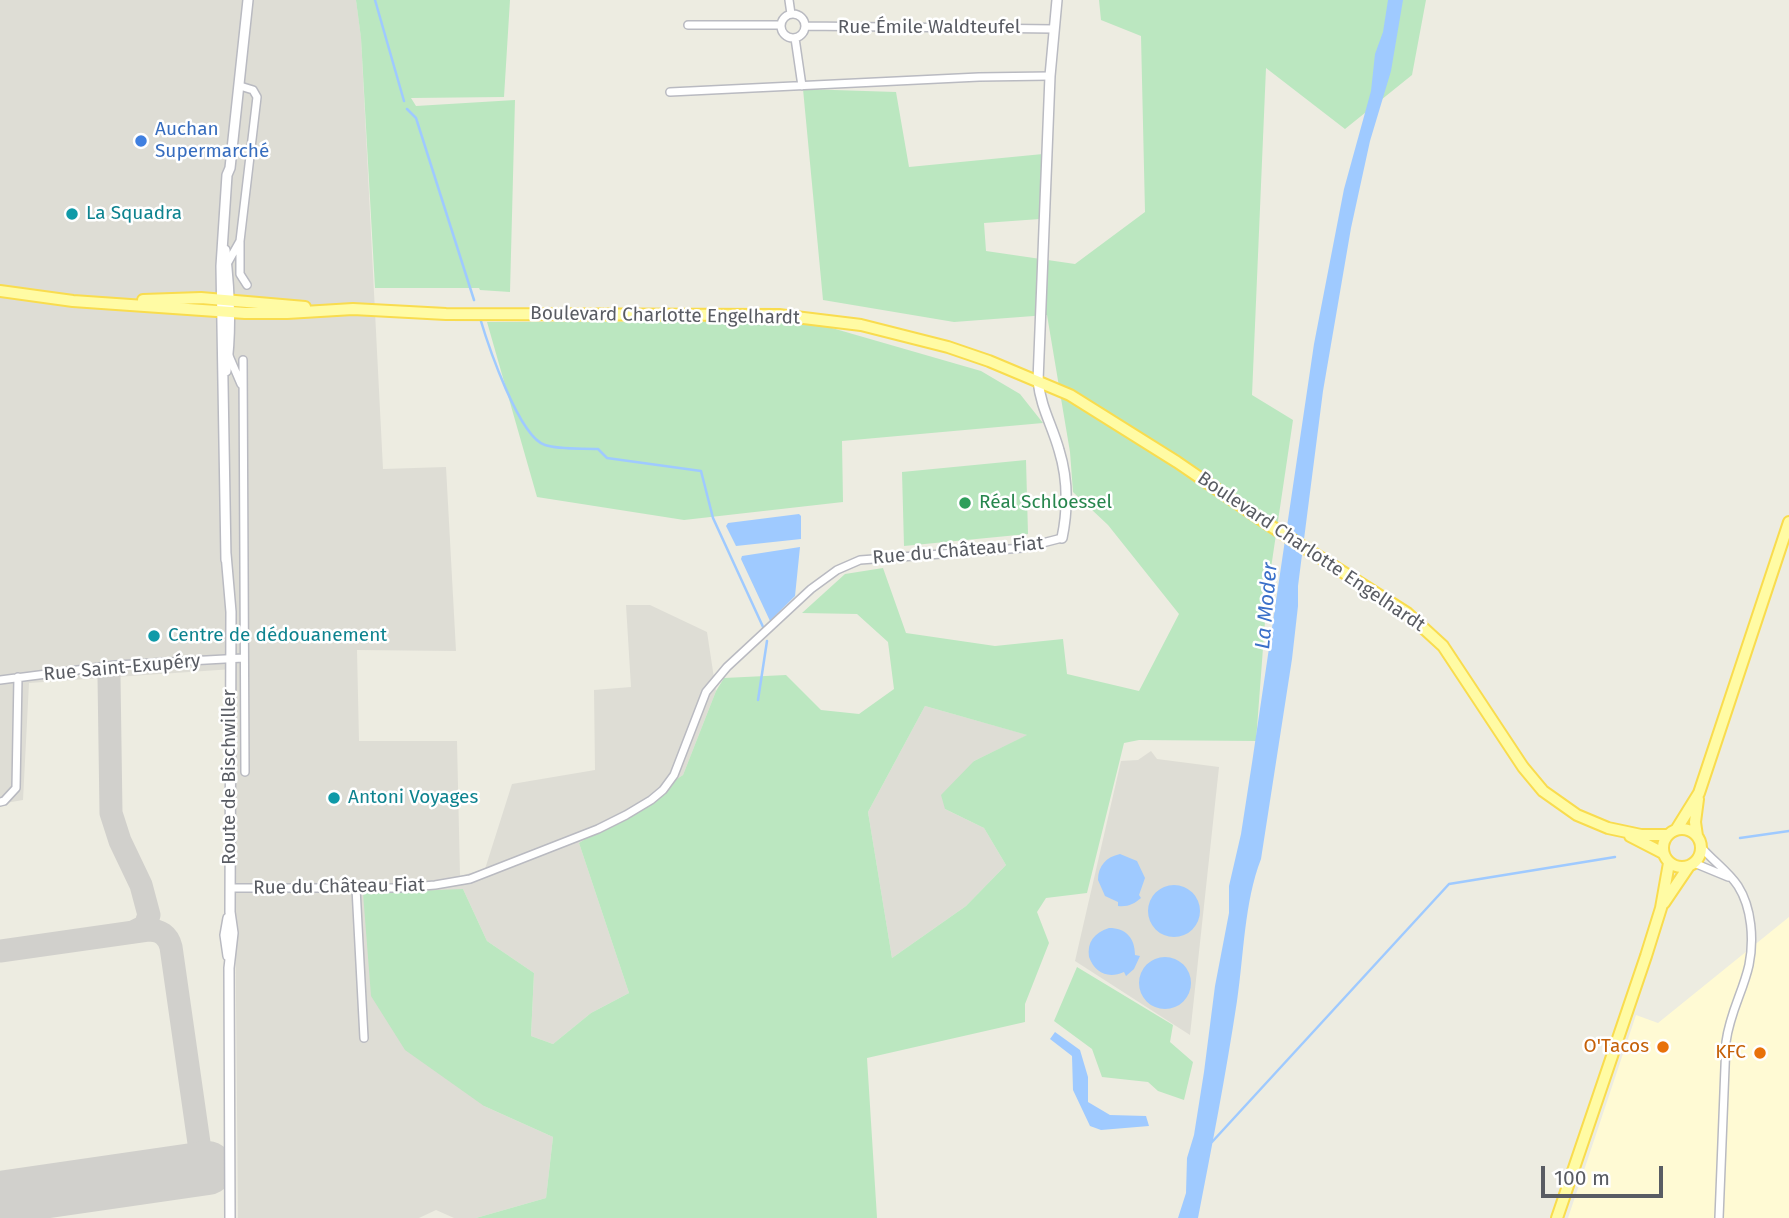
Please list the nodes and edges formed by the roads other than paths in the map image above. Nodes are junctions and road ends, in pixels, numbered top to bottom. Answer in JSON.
{"nodes":[{"id":1,"x":248,"y":0,"type":"edge"},
{"id":2,"x":789,"y":0,"type":"edge"},
{"id":3,"x":1057,"y":0,"type":"edge"},
{"id":4,"x":791,"y":14,"type":"junction"},
{"id":5,"x":688,"y":25,"type":"dead end"},
{"id":6,"x":780,"y":25,"type":"junction"},
{"id":7,"x":805,"y":26,"type":"junction"},
{"id":8,"x":1054,"y":29,"type":"junction"},
{"id":9,"x":794,"y":38,"type":"junction"},
{"id":10,"x":1050,"y":76,"type":"junction"},
{"id":11,"x":240,"y":86,"type":"junction"},
{"id":12,"x":802,"y":86,"type":"junction"},
{"id":13,"x":670,"y":92,"type":"dead end"},
{"id":14,"x":230,"y":168,"type":"junction"},
{"id":15,"x":240,"y":241,"type":"junction"},
{"id":16,"x":227,"y":264,"type":"junction"},
{"id":17,"x":247,"y":285,"type":"dead end"},
{"id":18,"x":0,"y":291,"type":"edge"},
{"id":19,"x":225,"y":305,"type":"junction"},
{"id":20,"x":229,"y":355,"type":"junction"},
{"id":21,"x":243,"y":360,"type":"dead end"},
{"id":22,"x":1038,"y":380,"type":"junction"},
{"id":23,"x":224,"y":386,"type":"junction"},
{"id":24,"x":243,"y":388,"type":"junction"},
{"id":25,"x":1789,"y":522,"type":"edge"},
{"id":26,"x":1062,"y":538,"type":"joint"},
{"id":27,"x":243,"y":658,"type":"junction"},
{"id":28,"x":230,"y":659,"type":"junction"},
{"id":29,"x":18,"y":677,"type":"junction"},
{"id":30,"x":0,"y":680,"type":"edge"},
{"id":31,"x":244,"y":772,"type":"dead end"},
{"id":32,"x":1699,"y":793,"type":"junction"},
{"id":33,"x":0,"y":802,"type":"edge"},
{"id":34,"x":1621,"y":832,"type":"junction"},
{"id":35,"x":1672,"y":833,"type":"junction"},
{"id":36,"x":1699,"y":842,"type":"junction"},
{"id":37,"x":1666,"y":858,"type":"junction"},
{"id":38,"x":1692,"y":865,"type":"junction"},
{"id":39,"x":1734,"y":881,"type":"junction"},
{"id":40,"x":230,"y":888,"type":"junction"},
{"id":41,"x":356,"y":888,"type":"junction"},
{"id":42,"x":1661,"y":908,"type":"junction"},
{"id":43,"x":364,"y":1038,"type":"dead end"},
{"id":44,"x":230,"y":1218,"type":"edge"},
{"id":45,"x":1557,"y":1218,"type":"edge"},
{"id":46,"x":1719,"y":1218,"type":"edge"}],
"edges":[{"from":1,"to":11,"type":"street","name":"Route de Bischwiller"},
{"from":2,"to":4,"type":"street"},
{"from":3,"to":8,"type":"street","name":"Rue du Château Fiat"},
{"from":4,"to":6,"type":"street"},
{"from":4,"to":7,"type":"street"},
{"from":5,"to":6,"type":"street"},
{"from":6,"to":9,"type":"street"},
{"from":7,"to":8,"type":"street","name":"Rue Émile Waldteufel"},
{"from":7,"to":9,"type":"street"},
{"from":8,"to":10,"type":"street","name":"Rue du Château Fiat"},
{"from":9,"to":12,"type":"street"},
{"from":10,"to":12,"type":"street"},
{"from":10,"to":22,"type":"street","name":"Rue du Château Fiat"},
{"from":11,"to":14,"type":"street","name":"Route de Bischwiller"},
{"from":11,"to":15,"type":"street"},
{"from":12,"to":13,"type":"street"},
{"from":14,"to":16,"type":"street","name":"Route de Bischwiller"},
{"from":14,"to":19,"type":"street","name":"Route de Bischwiller"},
{"from":15,"to":16,"type":"street"},
{"from":15,"to":17,"type":"street"},
{"from":16,"to":19,"type":"street","name":"Route de Bischwiller"},
{"from":18,"to":19,"type":"main road","name":"Boulevard Charlotte Engelhardt"},
{"from":19,"to":20,"type":"street","name":"Route de Bischwiller"},
{"from":19,"to":22,"type":"main road","name":"Boulevard Charlotte Engelhardt"},
{"from":19,"to":23,"type":"street","name":"Route de Bischwiller"},
{"from":20,"to":23,"type":"street","name":"Route de Bischwiller"},
{"from":20,"to":24,"type":"street"},
{"from":21,"to":24,"type":"street"},
{"from":22,"to":26,"type":"street","name":"Rue du Château Fiat"},
{"from":22,"to":34,"type":"main road","name":"Boulevard Charlotte Engelhardt"},
{"from":23,"to":28,"type":"street","name":"Route de Bischwiller"},
{"from":24,"to":27,"type":"street"},
{"from":25,"to":32,"type":"main road"},
{"from":26,"to":41,"type":"street","name":"Rue du Château Fiat"},
{"from":27,"to":28,"type":"street","name":"Rue Saint-Exupéry"},
{"from":27,"to":31,"type":"street"},
{"from":28,"to":29,"type":"street","name":"Rue Saint-Exupéry"},
{"from":28,"to":40,"type":"street","name":"Route de Bischwiller"},
{"from":29,"to":30,"type":"street","name":"Rue Saint-Exupéry"},
{"from":29,"to":33,"type":"street"},
{"from":32,"to":35,"type":"main road"},
{"from":32,"to":36,"type":"main road"},
{"from":34,"to":35,"type":"main road","name":"Boulevard Charlotte Engelhardt"},
{"from":34,"to":37,"type":"main road","name":"Boulevard Charlotte Engelhardt"},
{"from":35,"to":36,"type":"main road"},
{"from":35,"to":37,"type":"main road"},
{"from":36,"to":38,"type":"main road"},
{"from":36,"to":39,"type":"street"},
{"from":37,"to":38,"type":"main road"},
{"from":37,"to":42,"type":"main road"},
{"from":38,"to":39,"type":"street"},
{"from":38,"to":42,"type":"main road"},
{"from":39,"to":46,"type":"street"},
{"from":40,"to":41,"type":"street","name":"Rue du Château Fiat"},
{"from":40,"to":44,"type":"street","name":"Route de Bischwiller"},
{"from":41,"to":43,"type":"street"},
{"from":42,"to":45,"type":"main road"}]}
